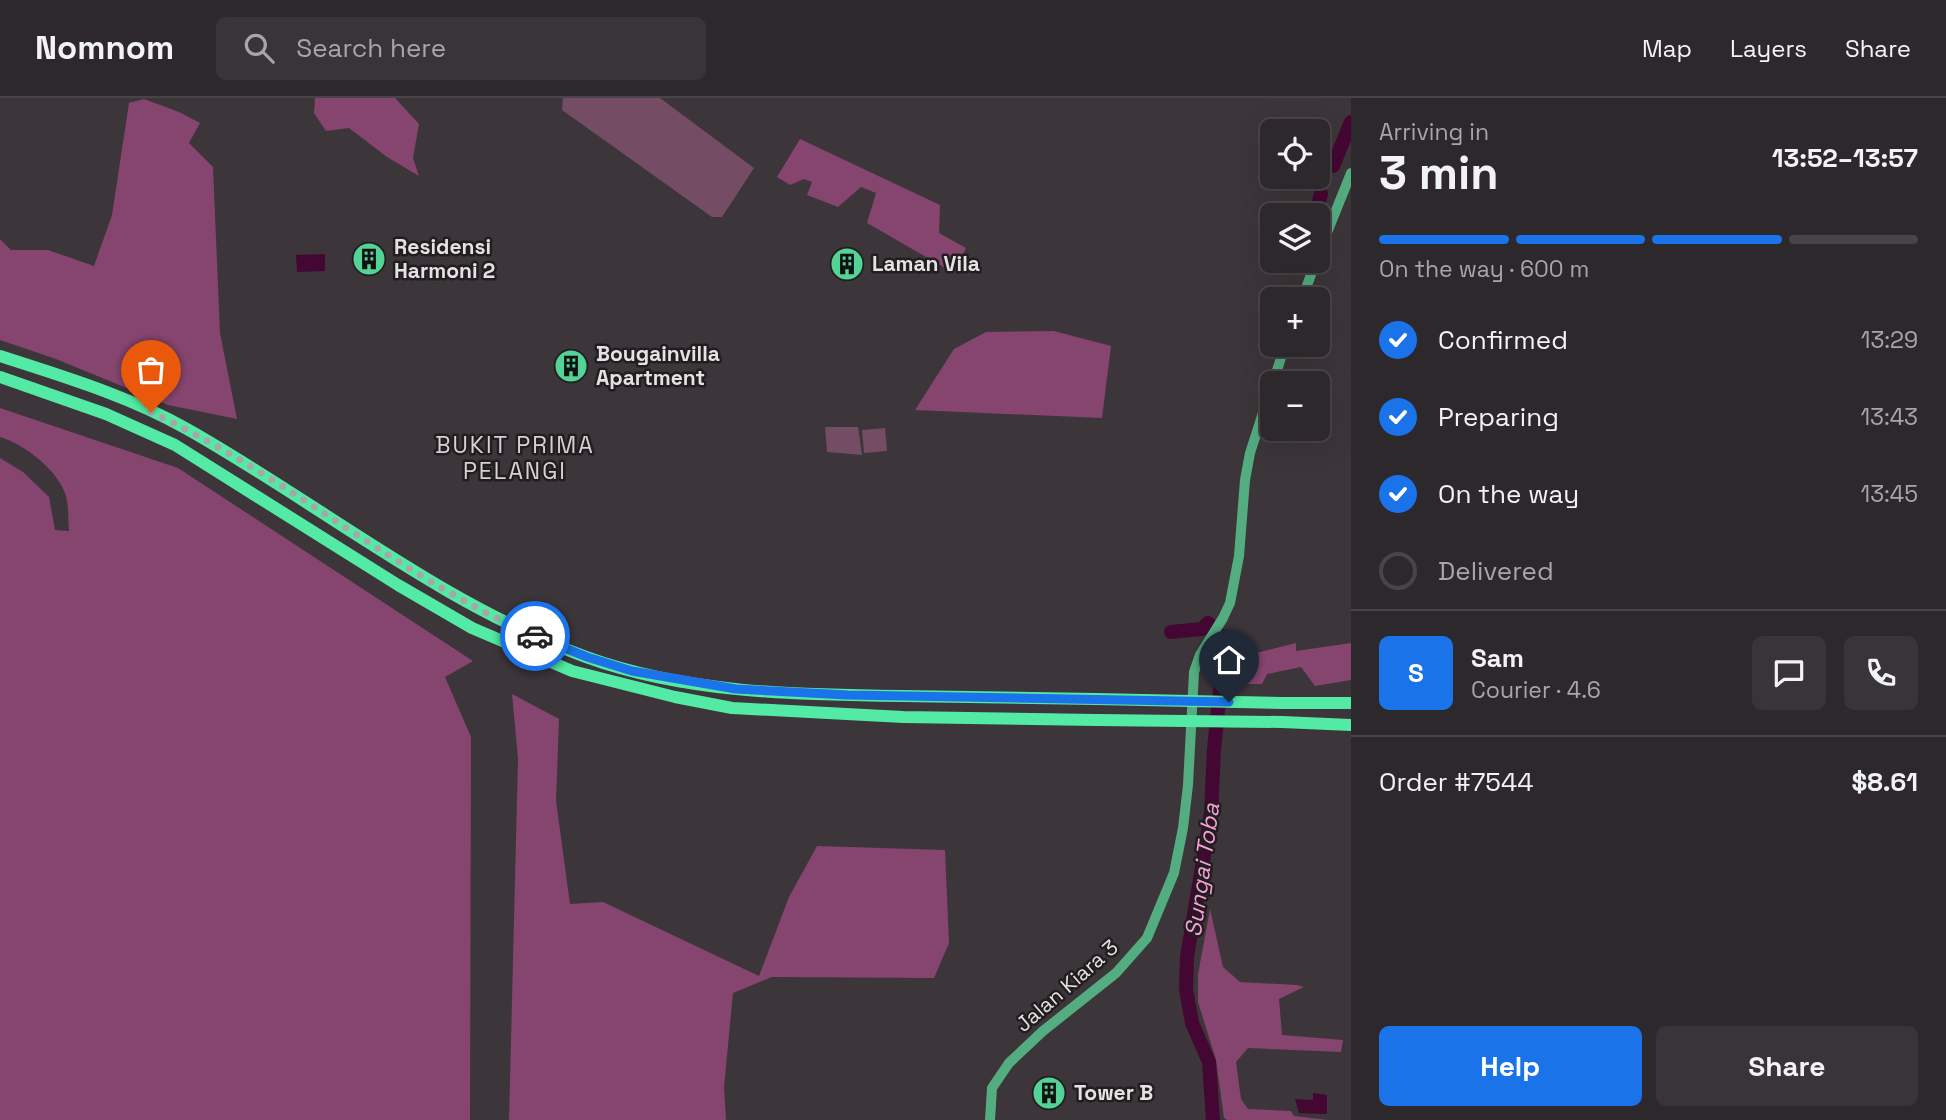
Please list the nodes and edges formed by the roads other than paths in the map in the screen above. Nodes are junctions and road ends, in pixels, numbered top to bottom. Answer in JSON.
{"nodes":[{"id":1,"x":1351,"y":173,"type":"edge"},
{"id":2,"x":1330,"y":225,"type":"edge"},
{"id":3,"x":0,"y":356,"type":"edge"},
{"id":4,"x":0,"y":377,"type":"edge"},
{"id":5,"x":1260,"y":425,"type":"edge"},
{"id":6,"x":1351,"y":703,"type":"edge"},
{"id":7,"x":1351,"y":724,"type":"edge"},
{"id":8,"x":990,"y":1120,"type":"edge"}],
"edges":[{"from":1,"to":2,"type":"street"},
{"from":3,"to":6,"type":"highway","bridge":true},
{"from":4,"to":7,"type":"highway","bridge":true},
{"from":5,"to":8,"type":"street","name":"Jalan Kiara 3"}]}
